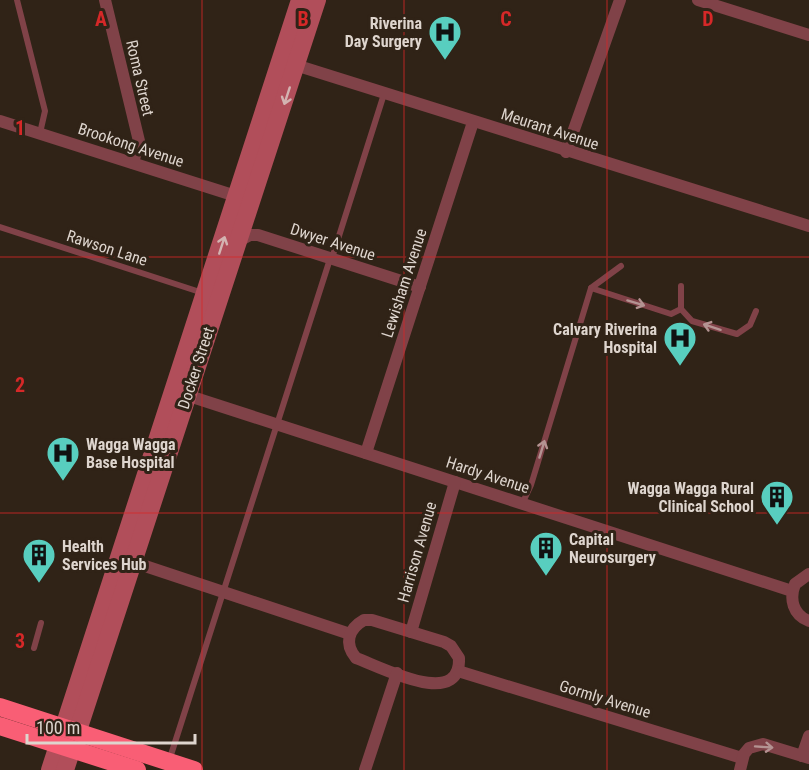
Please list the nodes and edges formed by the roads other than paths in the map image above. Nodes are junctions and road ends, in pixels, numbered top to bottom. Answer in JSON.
{"nodes":[{"id":1,"x":17,"y":0,"type":"edge"},
{"id":2,"x":105,"y":0,"type":"edge"},
{"id":3,"x":300,"y":0,"type":"edge"},
{"id":4,"x":317,"y":0,"type":"edge"},
{"id":5,"x":620,"y":0,"type":"edge"},
{"id":6,"x":698,"y":0,"type":"edge"},
{"id":7,"x":809,"y":35,"type":"edge"},
{"id":8,"x":289,"y":63,"type":"junction"},
{"id":9,"x":384,"y":94,"type":"junction"},
{"id":10,"x":0,"y":121,"type":"edge"},
{"id":11,"x":473,"y":122,"type":"junction"},
{"id":12,"x":40,"y":134,"type":"junction"},
{"id":13,"x":566,"y":152,"type":"junction"},
{"id":14,"x":133,"y":163,"type":"junction"},
{"id":15,"x":245,"y":199,"type":"junction"},
{"id":16,"x":809,"y":226,"type":"edge"},
{"id":17,"x":0,"y":227,"type":"edge"},
{"id":18,"x":237,"y":242,"type":"junction"},
{"id":19,"x":331,"y":259,"type":"junction"},
{"id":20,"x":621,"y":266,"type":"dead end"},
{"id":21,"x":681,"y":286,"type":"dead end"},
{"id":22,"x":420,"y":287,"type":"junction"},
{"id":23,"x":591,"y":288,"type":"junction"},
{"id":24,"x":206,"y":294,"type":"junction"},
{"id":25,"x":681,"y":309,"type":"junction"},
{"id":26,"x":756,"y":311,"type":"dead end"},
{"id":27,"x":180,"y":393,"type":"junction"},
{"id":28,"x":277,"y":424,"type":"junction"},
{"id":29,"x":366,"y":453,"type":"junction"},
{"id":30,"x":454,"y":482,"type":"junction"},
{"id":31,"x":522,"y":504,"type":"junction"},
{"id":32,"x":133,"y":562,"type":"junction"},
{"id":33,"x":809,"y":574,"type":"edge"},
{"id":34,"x":223,"y":591,"type":"junction"},
{"id":35,"x":792,"y":591,"type":"junction"},
{"id":36,"x":809,"y":621,"type":"edge"},
{"id":37,"x":41,"y":623,"type":"dead end"},
{"id":38,"x":411,"y":632,"type":"junction"},
{"id":39,"x":350,"y":634,"type":"junction"},
{"id":40,"x":34,"y":648,"type":"dead end"},
{"id":41,"x":458,"y":671,"type":"junction"},
{"id":42,"x":397,"y":674,"type":"junction"},
{"id":43,"x":0,"y":707,"type":"edge"},
{"id":44,"x":0,"y":726,"type":"edge"},
{"id":45,"x":72,"y":730,"type":"junction"},
{"id":46,"x":809,"y":736,"type":"edge"},
{"id":47,"x":65,"y":748,"type":"junction"},
{"id":48,"x":806,"y":757,"type":"edge"},
{"id":49,"x":741,"y":764,"type":"edge"},
{"id":50,"x":167,"y":766,"type":"edge"},
{"id":51,"x":50,"y":770,"type":"edge"},
{"id":52,"x":65,"y":770,"type":"edge"},
{"id":53,"x":137,"y":770,"type":"edge"},
{"id":54,"x":195,"y":770,"type":"edge"},
{"id":55,"x":365,"y":770,"type":"edge"}],
"edges":[{"from":1,"to":12,"type":"lane"},
{"from":2,"to":14,"type":"street","name":"Roma Street"},
{"from":3,"to":8,"type":"main road","name":"Docker Street"},
{"from":4,"to":8,"type":"main road","name":"Docker Street"},
{"from":5,"to":13,"type":"street"},
{"from":6,"to":7,"type":"street"},
{"from":8,"to":9,"type":"street","name":"Meurant Avenue"},
{"from":8,"to":15,"type":"main road","name":"Docker Street"},
{"from":9,"to":11,"type":"street","name":"Meurant Avenue"},
{"from":9,"to":19,"type":"lane"},
{"from":10,"to":12,"type":"street","name":"Brookong Avenue"},
{"from":11,"to":13,"type":"street","name":"Meurant Avenue"},
{"from":11,"to":22,"type":"street","name":"Lewisham Avenue"},
{"from":12,"to":14,"type":"street","name":"Brookong Avenue"},
{"from":13,"to":16,"type":"street","name":"Meurant Avenue"},
{"from":14,"to":15,"type":"street","name":"Brookong Avenue"},
{"from":15,"to":18,"type":"main road","name":"Docker Street"},
{"from":24,"to":15,"type":"main road","name":"Docker Street","one_way":true},
{"from":17,"to":24,"type":"lane","name":"Rawson Lane"},
{"from":18,"to":19,"type":"street","name":"Dwyer Avenue"},
{"from":18,"to":27,"type":"main road","name":"Docker Street"},
{"from":19,"to":22,"type":"street","name":"Dwyer Avenue"},
{"from":19,"to":28,"type":"lane"},
{"from":20,"to":23,"type":"lane"},
{"from":21,"to":25,"type":"lane"},
{"from":22,"to":29,"type":"street","name":"Lewisham Avenue"},
{"from":23,"to":25,"type":"lane","one_way":true},
{"from":31,"to":23,"type":"lane","one_way":true},
{"from":24,"to":27,"type":"main road","name":"Docker Street"},
{"from":26,"to":25,"type":"lane","one_way":true},
{"from":27,"to":28,"type":"street","name":"Hardy Avenue"},
{"from":27,"to":32,"type":"main road","name":"Docker Street"},
{"from":27,"to":45,"type":"main road","name":"Docker Street"},
{"from":28,"to":29,"type":"street","name":"Hardy Avenue"},
{"from":28,"to":34,"type":"lane"},
{"from":29,"to":30,"type":"street","name":"Hardy Avenue"},
{"from":30,"to":31,"type":"street","name":"Hardy Avenue"},
{"from":30,"to":38,"type":"street","name":"Harrison Avenue"},
{"from":31,"to":35,"type":"street","name":"Hardy Avenue"},
{"from":32,"to":34,"type":"street"},
{"from":32,"to":45,"type":"main road","name":"Docker Street"},
{"from":33,"to":35,"type":"street"},
{"from":34,"to":39,"type":"street"},
{"from":34,"to":50,"type":"lane"},
{"from":35,"to":36,"type":"street"},
{"from":37,"to":40,"type":"lane"},
{"from":38,"to":39,"type":"street"},
{"from":38,"to":41,"type":"street"},
{"from":39,"to":42,"type":"street"},
{"from":41,"to":42,"type":"street"},
{"from":41,"to":49,"type":"street","name":"Gormly Avenue"},
{"from":42,"to":55,"type":"street"},
{"from":43,"to":45,"type":"highway"},
{"from":44,"to":47,"type":"highway"},
{"from":45,"to":47,"type":"main road","name":"Docker Street"},
{"from":45,"to":50,"type":"highway"},
{"from":46,"to":48,"type":"street"},
{"from":47,"to":51,"type":"main road","name":"Docker Street"},
{"from":47,"to":52,"type":"main road","name":"Docker Street"},
{"from":47,"to":53,"type":"highway"},
{"from":49,"to":48,"type":"street","name":"Gormly Avenue","one_way":true},
{"from":50,"to":54,"type":"highway"}]}
